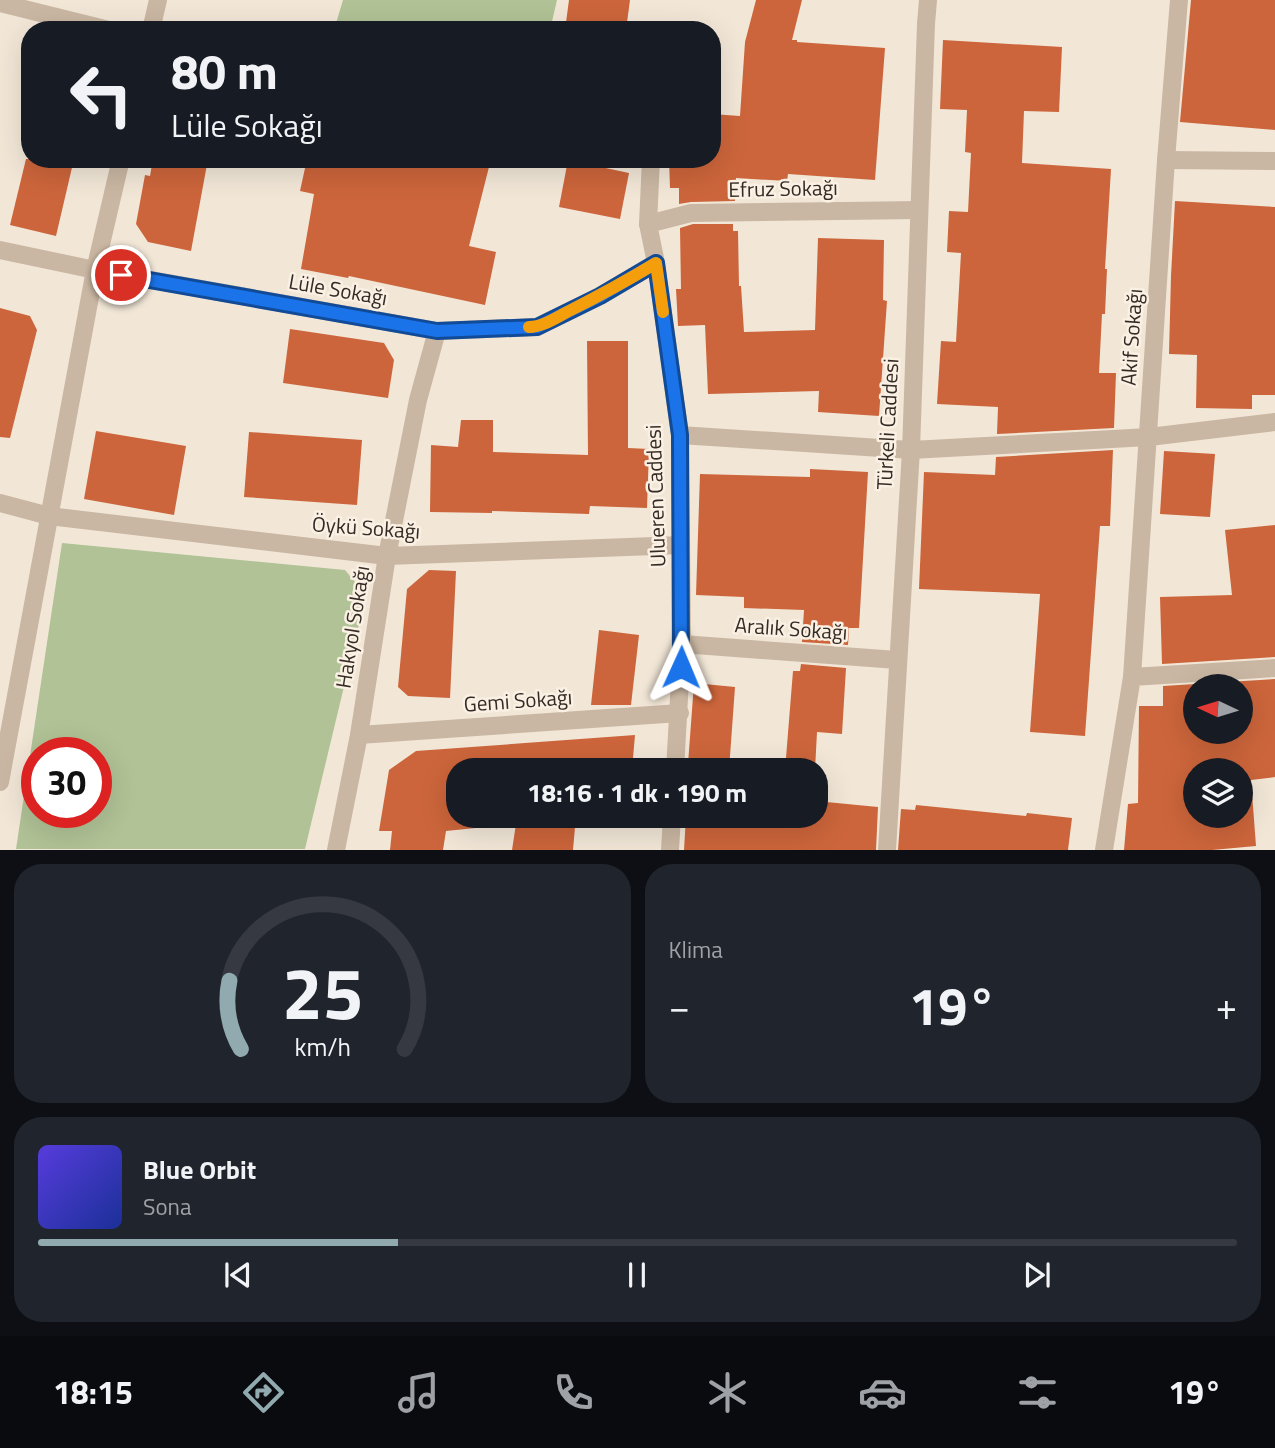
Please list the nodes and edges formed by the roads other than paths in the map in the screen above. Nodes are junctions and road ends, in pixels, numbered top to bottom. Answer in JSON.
{"nodes":[{"id":1,"x":158,"y":0,"type":"edge"},
{"id":2,"x":928,"y":0,"type":"edge"},
{"id":3,"x":1179,"y":0,"type":"edge"},
{"id":4,"x":0,"y":3,"type":"edge"},
{"id":5,"x":73,"y":21,"type":"edge"},
{"id":6,"x":153,"y":21,"type":"edge"},
{"id":7,"x":1166,"y":160,"type":"junction"},
{"id":8,"x":1275,"y":161,"type":"edge"},
{"id":9,"x":119,"y":168,"type":"edge"},
{"id":10,"x":651,"y":168,"type":"edge"},
{"id":11,"x":919,"y":210,"type":"junction"},
{"id":12,"x":648,"y":224,"type":"junction"},
{"id":13,"x":0,"y":250,"type":"edge"},
{"id":14,"x":656,"y":263,"type":"junction"},
{"id":15,"x":95,"y":270,"type":"junction"},
{"id":16,"x":437,"y":331,"type":"junction"},
{"id":17,"x":1275,"y":422,"type":"edge"},
{"id":18,"x":680,"y":435,"type":"junction"},
{"id":19,"x":1149,"y":437,"type":"junction"},
{"id":20,"x":911,"y":450,"type":"junction"},
{"id":21,"x":0,"y":503,"type":"edge"},
{"id":22,"x":49,"y":516,"type":"junction"},
{"id":23,"x":681,"y":545,"type":"junction"},
{"id":24,"x":387,"y":556,"type":"junction"},
{"id":25,"x":682,"y":644,"type":"junction"},
{"id":26,"x":897,"y":660,"type":"junction"},
{"id":27,"x":1275,"y":668,"type":"edge"},
{"id":28,"x":1132,"y":677,"type":"junction"},
{"id":29,"x":680,"y":713,"type":"junction"},
{"id":30,"x":5,"y":721,"type":"edge"},
{"id":31,"x":359,"y":735,"type":"junction"},
{"id":32,"x":676,"y":758,"type":"edge"},
{"id":33,"x":0,"y":782,"type":"edge"},
{"id":34,"x":671,"y":828,"type":"edge"},
{"id":35,"x":336,"y":849,"type":"edge"},
{"id":36,"x":670,"y":849,"type":"edge"},
{"id":37,"x":887,"y":849,"type":"edge"},
{"id":38,"x":1104,"y":849,"type":"edge"}],
"edges":[{"from":1,"to":6,"type":"street"},
{"from":2,"to":11,"type":"street","name":"Türkeli Caddesi"},
{"from":3,"to":7,"type":"street","name":"Akif Sokağı"},
{"from":4,"to":5,"type":"street"},
{"from":7,"to":8,"type":"street"},
{"from":7,"to":19,"type":"street","name":"Akif Sokağı"},
{"from":9,"to":15,"type":"street"},
{"from":10,"to":12,"type":"street","name":"Ulueren Caddesi"},
{"from":11,"to":12,"type":"street","name":"Efruz Sokağı"},
{"from":11,"to":20,"type":"street","name":"Türkeli Caddesi"},
{"from":12,"to":14,"type":"street","name":"Ulueren Caddesi"},
{"from":13,"to":15,"type":"street","name":"Lüle Sokağı"},
{"from":14,"to":16,"type":"street","name":"Lüle Sokağı"},
{"from":14,"to":18,"type":"street","name":"Ulueren Caddesi"},
{"from":15,"to":16,"type":"street","name":"Lüle Sokağı"},
{"from":15,"to":22,"type":"street"},
{"from":16,"to":24,"type":"street","name":"Hakyol Sokağı"},
{"from":17,"to":19,"type":"street"},
{"from":18,"to":20,"type":"street"},
{"from":18,"to":23,"type":"street","name":"Ulueren Caddesi"},
{"from":19,"to":20,"type":"street"},
{"from":19,"to":28,"type":"street","name":"Akif Sokağı"},
{"from":20,"to":26,"type":"street","name":"Türkeli Caddesi"},
{"from":21,"to":22,"type":"street","name":"Öykü Sokağı"},
{"from":22,"to":24,"type":"street","name":"Öykü Sokağı"},
{"from":22,"to":30,"type":"street"},
{"from":23,"to":24,"type":"street","name":"Öykü Sokağı"},
{"from":23,"to":25,"type":"street","name":"Ulueren Caddesi"},
{"from":24,"to":31,"type":"street","name":"Hakyol Sokağı"},
{"from":25,"to":26,"type":"street","name":"Aralık Sokağı"},
{"from":25,"to":29,"type":"street","name":"Ulueren Caddesi"},
{"from":26,"to":37,"type":"street","name":"Türkeli Caddesi"},
{"from":27,"to":28,"type":"street"},
{"from":28,"to":38,"type":"street","name":"Akif Sokağı"},
{"from":29,"to":31,"type":"street","name":"Gemi Sokağı"},
{"from":29,"to":32,"type":"street","name":"Ulueren Caddesi"},
{"from":30,"to":33,"type":"street"},
{"from":31,"to":35,"type":"street","name":"Hakyol Sokağı"},
{"from":34,"to":36,"type":"street"}]}
